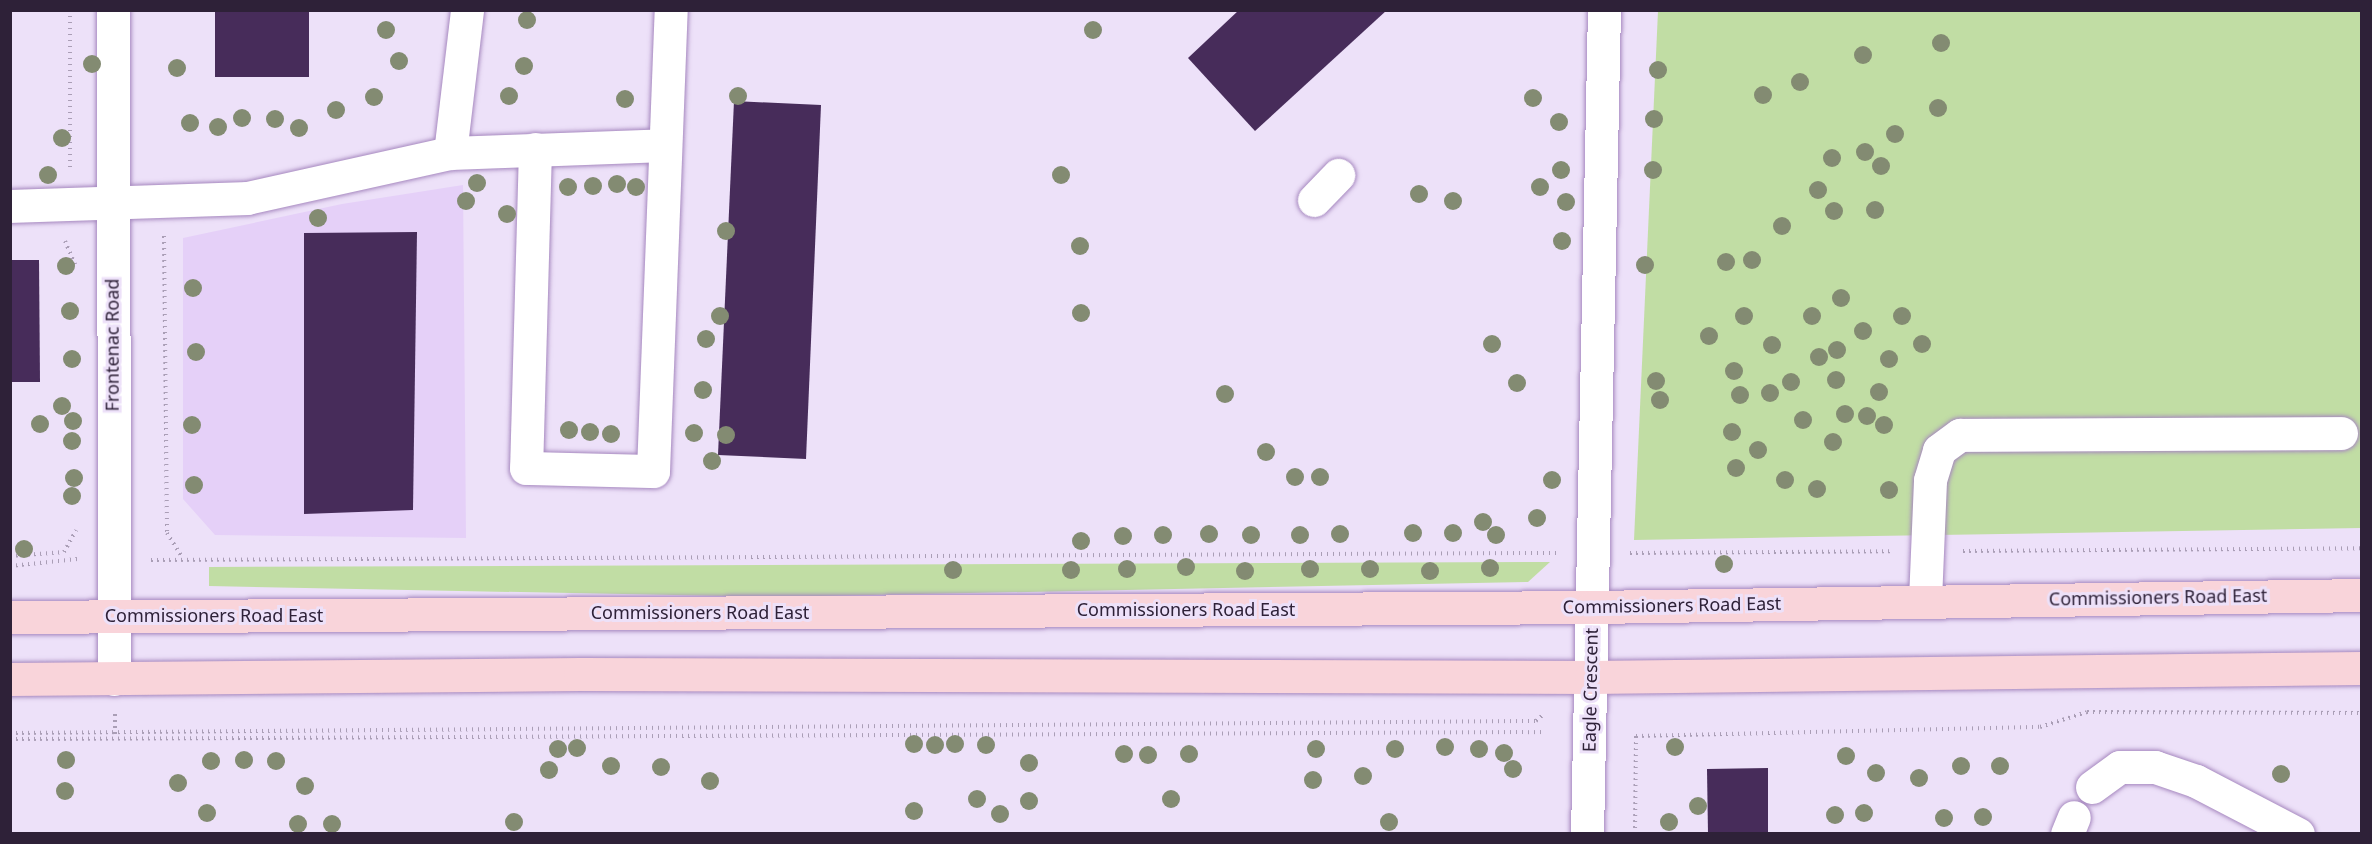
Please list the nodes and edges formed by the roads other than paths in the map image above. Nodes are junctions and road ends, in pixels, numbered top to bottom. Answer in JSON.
{"nodes":[{"id":1,"x":113,"y":10,"type":"edge"},
{"id":2,"x":467,"y":10,"type":"edge"},
{"id":3,"x":671,"y":10,"type":"edge"},
{"id":4,"x":1604,"y":10,"type":"edge"},
{"id":5,"x":665,"y":145,"type":"junction"},
{"id":6,"x":535,"y":149,"type":"junction"},
{"id":7,"x":450,"y":153,"type":"junction"},
{"id":8,"x":1338,"y":175,"type":"dead end"},
{"id":9,"x":1314,"y":200,"type":"dead end"},
{"id":10,"x":10,"y":206,"type":"edge"},
{"id":11,"x":112,"y":206,"type":"junction"},
{"id":12,"x":2342,"y":433,"type":"dead end"},
{"id":13,"x":2361,"y":595,"type":"edge"},
{"id":14,"x":1925,"y":600,"type":"junction"},
{"id":15,"x":1592,"y":606,"type":"junction"},
{"id":16,"x":113,"y":616,"type":"junction"},
{"id":17,"x":10,"y":617,"type":"edge"},
{"id":18,"x":2361,"y":668,"type":"edge"},
{"id":19,"x":1591,"y":677,"type":"junction"},
{"id":20,"x":10,"y":679,"type":"edge"},
{"id":21,"x":114,"y":679,"type":"junction"},
{"id":22,"x":2092,"y":787,"type":"dead end"},
{"id":23,"x":1587,"y":834,"type":"edge"},
{"id":24,"x":2298,"y":834,"type":"edge"}],
"edges":[{"from":1,"to":11,"type":"street","name":"Frontenac Road"},
{"from":2,"to":7,"type":"street"},
{"from":3,"to":5,"type":"street"},
{"from":4,"to":15,"type":"street","name":"Eagle Crescent"},
{"from":5,"to":6,"type":"street"},
{"from":5,"to":6,"type":"street"},
{"from":6,"to":7,"type":"street"},
{"from":7,"to":11,"type":"street"},
{"from":8,"to":9,"type":"street"},
{"from":10,"to":11,"type":"street"},
{"from":11,"to":16,"type":"street","name":"Frontenac Road"},
{"from":12,"to":14,"type":"street"},
{"from":13,"to":14,"type":"main road","name":"Commissioners Road East"},
{"from":14,"to":15,"type":"main road","name":"Commissioners Road East"},
{"from":15,"to":16,"type":"main road","name":"Commissioners Road East"},
{"from":15,"to":19,"type":"street","name":"Eagle Crescent"},
{"from":16,"to":17,"type":"main road","name":"Commissioners Road East"},
{"from":16,"to":21,"type":"street","name":"Frontenac Road"},
{"from":18,"to":19,"type":"main road"},
{"from":19,"to":21,"type":"main road"},
{"from":19,"to":23,"type":"street","name":"Eagle Crescent"},
{"from":20,"to":21,"type":"main road"},
{"from":22,"to":24,"type":"street"}]}
